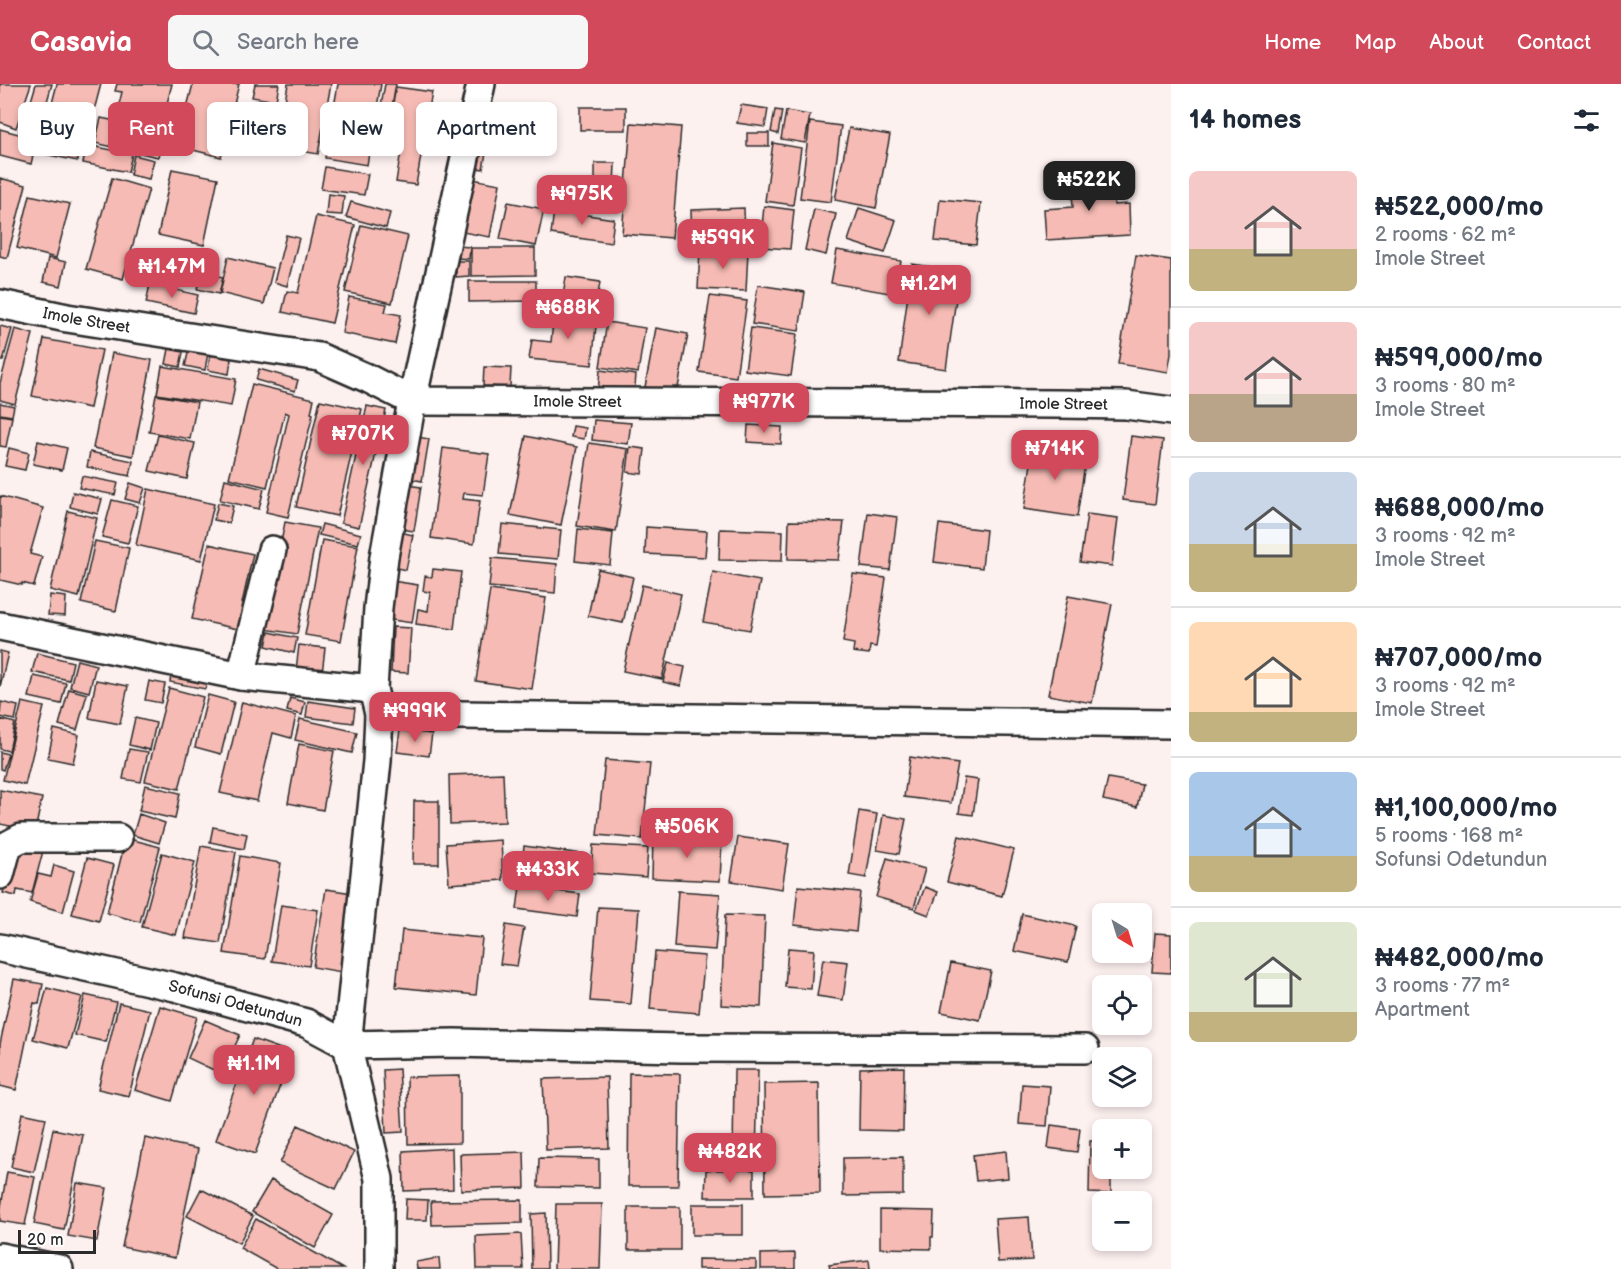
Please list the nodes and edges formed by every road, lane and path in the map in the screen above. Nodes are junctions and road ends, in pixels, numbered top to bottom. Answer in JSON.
{"nodes":[{"id":1,"x":481,"y":84,"type":"edge"},
{"id":2,"x":0,"y":304,"type":"edge"},
{"id":3,"x":412,"y":402,"type":"junction"},
{"id":4,"x":1171,"y":411,"type":"edge"},
{"id":5,"x":272,"y":550,"type":"dead end"},
{"id":6,"x":0,"y":626,"type":"edge"},
{"id":7,"x":241,"y":676,"type":"junction"},
{"id":8,"x":376,"y":701,"type":"junction"},
{"id":9,"x":1171,"y":724,"type":"edge"},
{"id":10,"x":118,"y":838,"type":"dead end"},
{"id":11,"x":0,"y":874,"type":"edge"},
{"id":12,"x":0,"y":948,"type":"edge"},
{"id":13,"x":347,"y":1045,"type":"junction"},
{"id":14,"x":1085,"y":1049,"type":"dead end"},
{"id":15,"x":0,"y":1257,"type":"edge"},
{"id":16,"x":59,"y":1269,"type":"edge"},
{"id":17,"x":379,"y":1269,"type":"edge"}],
"edges":[{"from":1,"to":3,"type":"street"},
{"from":2,"to":3,"type":"street","name":"Imole Street"},
{"from":3,"to":4,"type":"street","name":"Imole Street"},
{"from":3,"to":8,"type":"street"},
{"from":5,"to":7,"type":"street"},
{"from":6,"to":7,"type":"street"},
{"from":7,"to":8,"type":"street"},
{"from":8,"to":9,"type":"street"},
{"from":8,"to":13,"type":"street"},
{"from":10,"to":11,"type":"street"},
{"from":12,"to":13,"type":"street","name":"Sofunsi Odetundun"},
{"from":13,"to":14,"type":"street"},
{"from":13,"to":17,"type":"street"},
{"from":15,"to":16,"type":"street"}]}
